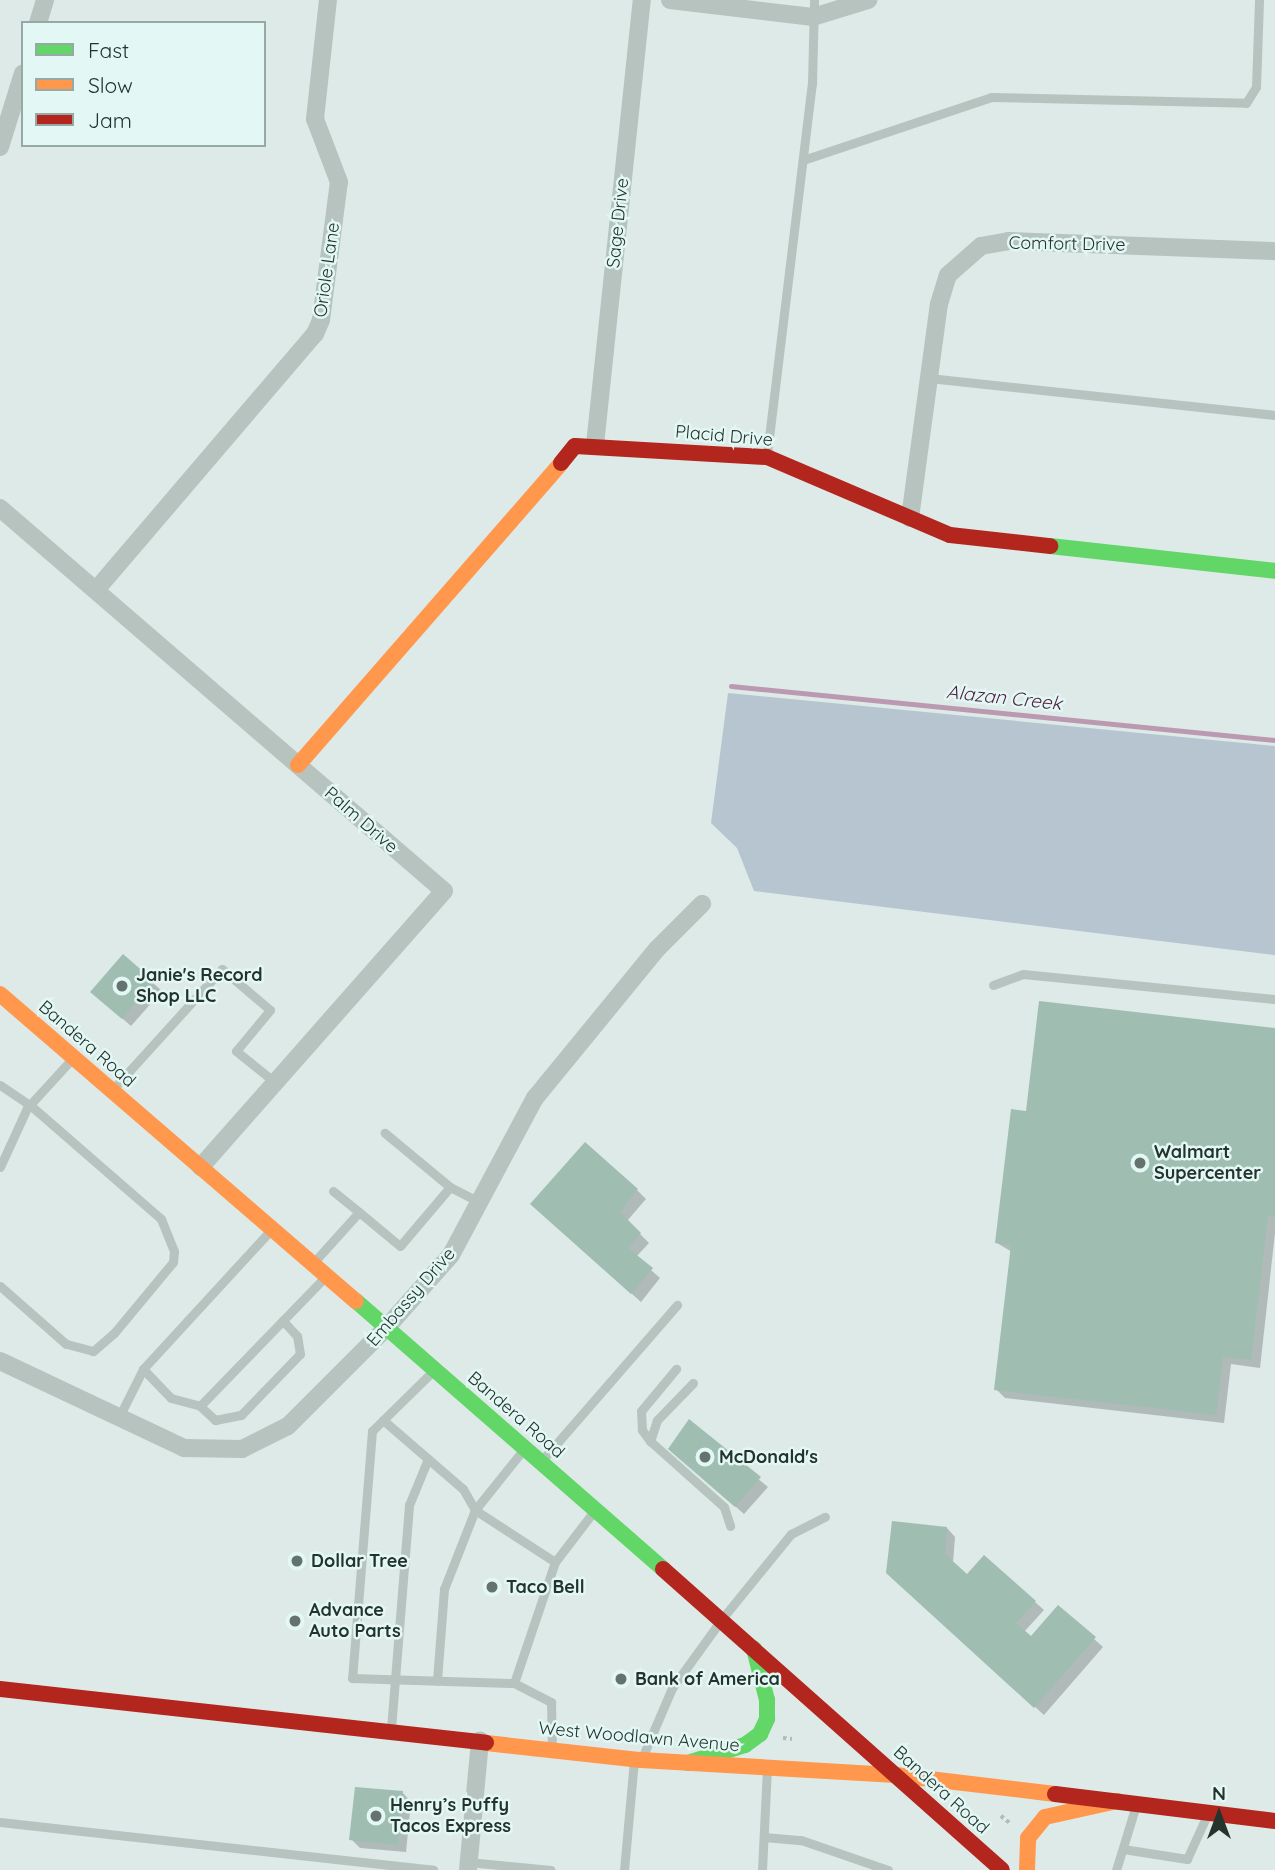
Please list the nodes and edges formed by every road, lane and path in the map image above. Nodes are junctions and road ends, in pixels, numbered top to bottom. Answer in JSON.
{"nodes":[{"id":1,"x":45,"y":0,"type":"edge"},
{"id":2,"x":328,"y":0,"type":"edge"},
{"id":3,"x":642,"y":0,"type":"edge"},
{"id":4,"x":670,"y":0,"type":"edge"},
{"id":5,"x":868,"y":0,"type":"edge"},
{"id":6,"x":1259,"y":0,"type":"edge"},
{"id":7,"x":813,"y":8,"type":"edge"},
{"id":8,"x":39,"y":21,"type":"edge"},
{"id":9,"x":21,"y":79,"type":"edge"},
{"id":10,"x":0,"y":147,"type":"edge"},
{"id":11,"x":803,"y":160,"type":"junction"},
{"id":12,"x":1275,"y":251,"type":"edge"},
{"id":13,"x":929,"y":379,"type":"junction"},
{"id":14,"x":1275,"y":415,"type":"edge"},
{"id":15,"x":595,"y":445,"type":"junction"},
{"id":16,"x":767,"y":457,"type":"junction"},
{"id":17,"x":0,"y":508,"type":"edge"},
{"id":18,"x":910,"y":517,"type":"junction"},
{"id":19,"x":1275,"y":571,"type":"edge"},
{"id":20,"x":96,"y":590,"type":"junction"},
{"id":21,"x":299,"y":765,"type":"junction"},
{"id":22,"x":702,"y":904,"type":"dead end"},
{"id":23,"x":993,"y":985,"type":"dead end"},
{"id":24,"x":0,"y":994,"type":"edge"},
{"id":25,"x":1275,"y":999,"type":"edge"},
{"id":26,"x":73,"y":1057,"type":"junction"},
{"id":27,"x":275,"y":1083,"type":"junction"},
{"id":28,"x":0,"y":1086,"type":"edge"},
{"id":29,"x":112,"y":1090,"type":"junction"},
{"id":30,"x":30,"y":1105,"type":"junction"},
{"id":31,"x":385,"y":1133,"type":"dead end"},
{"id":32,"x":0,"y":1167,"type":"edge"},
{"id":33,"x":201,"y":1167,"type":"junction"},
{"id":34,"x":450,"y":1187,"type":"junction"},
{"id":35,"x":333,"y":1191,"type":"dead end"},
{"id":36,"x":480,"y":1203,"type":"junction"},
{"id":37,"x":359,"y":1212,"type":"junction"},
{"id":38,"x":272,"y":1228,"type":"junction"},
{"id":39,"x":313,"y":1263,"type":"junction"},
{"id":40,"x":327,"y":1275,"type":"junction"},
{"id":41,"x":0,"y":1286,"type":"edge"},
{"id":42,"x":677,"y":1305,"type":"dead end"},
{"id":43,"x":283,"y":1321,"type":"junction"},
{"id":44,"x":387,"y":1327,"type":"junction"},
{"id":45,"x":0,"y":1361,"type":"edge"},
{"id":46,"x":144,"y":1369,"type":"junction"},
{"id":47,"x":676,"y":1369,"type":"dead end"},
{"id":48,"x":435,"y":1370,"type":"junction"},
{"id":49,"x":693,"y":1384,"type":"dead end"},
{"id":50,"x":200,"y":1406,"type":"junction"},
{"id":51,"x":118,"y":1419,"type":"junction"},
{"id":52,"x":383,"y":1420,"type":"junction"},
{"id":53,"x":650,"y":1441,"type":"junction"},
{"id":54,"x":525,"y":1447,"type":"junction"},
{"id":55,"x":428,"y":1459,"type":"junction"},
{"id":56,"x":541,"y":1462,"type":"junction"},
{"id":57,"x":595,"y":1509,"type":"junction"},
{"id":58,"x":475,"y":1510,"type":"junction"},
{"id":59,"x":825,"y":1517,"type":"dead end"},
{"id":60,"x":730,"y":1526,"type":"dead end"},
{"id":61,"x":555,"y":1562,"type":"junction"},
{"id":62,"x":721,"y":1620,"type":"junction"},
{"id":63,"x":754,"y":1649,"type":"junction"},
{"id":64,"x":397,"y":1680,"type":"junction"},
{"id":65,"x":438,"y":1681,"type":"junction"},
{"id":66,"x":514,"y":1683,"type":"junction"},
{"id":67,"x":0,"y":1689,"type":"edge"},
{"id":68,"x":390,"y":1731,"type":"junction"},
{"id":69,"x":792,"y":1739,"type":"dead end"},
{"id":70,"x":480,"y":1741,"type":"junction"},
{"id":71,"x":789,"y":1745,"type":"dead end"},
{"id":72,"x":552,"y":1749,"type":"junction"},
{"id":73,"x":637,"y":1759,"type":"junction"},
{"id":74,"x":688,"y":1763,"type":"junction"},
{"id":75,"x":767,"y":1767,"type":"junction"},
{"id":76,"x":896,"y":1775,"type":"junction"},
{"id":77,"x":1117,"y":1801,"type":"junction"},
{"id":78,"x":1137,"y":1803,"type":"junction"},
{"id":79,"x":1208,"y":1812,"type":"junction"},
{"id":80,"x":1001,"y":1816,"type":"dead end"},
{"id":81,"x":1275,"y":1821,"type":"edge"},
{"id":82,"x":0,"y":1822,"type":"edge"},
{"id":83,"x":1003,"y":1824,"type":"dead end"},
{"id":84,"x":764,"y":1837,"type":"junction"},
{"id":85,"x":1122,"y":1849,"type":"junction"},
{"id":86,"x":1187,"y":1859,"type":"junction"},
{"id":87,"x":468,"y":1866,"type":"edge"},
{"id":88,"x":507,"y":1868,"type":"edge"},
{"id":89,"x":433,"y":1870,"type":"edge"},
{"id":90,"x":551,"y":1870,"type":"edge"},
{"id":91,"x":624,"y":1870,"type":"edge"},
{"id":92,"x":762,"y":1870,"type":"edge"},
{"id":93,"x":888,"y":1870,"type":"edge"},
{"id":94,"x":1002,"y":1870,"type":"edge"},
{"id":95,"x":1027,"y":1870,"type":"edge"},
{"id":96,"x":1116,"y":1870,"type":"edge"},
{"id":97,"x":1185,"y":1870,"type":"edge"}],
"edges":[{"from":1,"to":8,"type":"street"},
{"from":2,"to":20,"type":"street","name":"Oriole Lane"},
{"from":3,"to":15,"type":"street","name":"Sage Drive"},
{"from":4,"to":7,"type":"street"},
{"from":5,"to":7,"type":"street"},
{"from":6,"to":11,"type":"lane"},
{"from":7,"to":11,"type":"lane"},
{"from":9,"to":10,"type":"street"},
{"from":11,"to":16,"type":"lane"},
{"from":12,"to":13,"type":"street","name":"Comfort Drive"},
{"from":13,"to":14,"type":"lane"},
{"from":13,"to":18,"type":"street","name":"Comfort Drive"},
{"from":15,"to":16,"type":"street","name":"Placid Drive"},
{"from":15,"to":21,"type":"street","name":"Placid Drive"},
{"from":16,"to":18,"type":"street","name":"Placid Drive"},
{"from":17,"to":20,"type":"street","name":"Palm Drive"},
{"from":18,"to":19,"type":"street","name":"Placid Drive"},
{"from":20,"to":21,"type":"street","name":"Palm Drive"},
{"from":21,"to":27,"type":"street","name":"Palm Drive"},
{"from":22,"to":36,"type":"street","name":"Embassy Drive"},
{"from":23,"to":25,"type":"lane"},
{"from":24,"to":26,"type":"street","name":"Bandera Road"},
{"from":26,"to":29,"type":"street","name":"Bandera Road"},
{"from":26,"to":30,"type":"lane"},
{"from":27,"to":29,"type":"lane"},
{"from":27,"to":33,"type":"street","name":"Palm Drive"},
{"from":28,"to":30,"type":"lane"},
{"from":29,"to":33,"type":"street","name":"Bandera Road"},
{"from":30,"to":32,"type":"lane"},
{"from":30,"to":41,"type":"lane"},
{"from":31,"to":34,"type":"lane"},
{"from":33,"to":38,"type":"street","name":"Bandera Road"},
{"from":34,"to":36,"type":"lane"},
{"from":34,"to":37,"type":"lane"},
{"from":35,"to":37,"type":"lane"},
{"from":36,"to":44,"type":"street","name":"Embassy Drive"},
{"from":37,"to":39,"type":"lane"},
{"from":38,"to":39,"type":"street","name":"Bandera Road"},
{"from":38,"to":46,"type":"lane"},
{"from":39,"to":40,"type":"street","name":"Bandera Road"},
{"from":40,"to":43,"type":"lane"},
{"from":40,"to":44,"type":"street","name":"Bandera Road"},
{"from":42,"to":56,"type":"lane"},
{"from":43,"to":50,"type":"lane"},
{"from":43,"to":50,"type":"lane"},
{"from":44,"to":48,"type":"street","name":"Bandera Road"},
{"from":44,"to":51,"type":"street","name":"Embassy Drive"},
{"from":45,"to":51,"type":"street","name":"Embassy Drive"},
{"from":46,"to":50,"type":"lane"},
{"from":46,"to":51,"type":"lane"},
{"from":47,"to":53,"type":"lane"},
{"from":48,"to":52,"type":"lane"},
{"from":48,"to":54,"type":"street","name":"Bandera Road"},
{"from":49,"to":53,"type":"lane"},
{"from":52,"to":55,"type":"lane"},
{"from":52,"to":64,"type":"lane"},
{"from":53,"to":60,"type":"lane"},
{"from":54,"to":56,"type":"street","name":"Bandera Road"},
{"from":54,"to":58,"type":"lane"},
{"from":55,"to":58,"type":"lane"},
{"from":55,"to":64,"type":"lane"},
{"from":56,"to":57,"type":"street","name":"Bandera Road"},
{"from":57,"to":61,"type":"lane"},
{"from":57,"to":62,"type":"street","name":"Bandera Road"},
{"from":58,"to":61,"type":"lane"},
{"from":58,"to":65,"type":"lane"},
{"from":59,"to":62,"type":"lane"},
{"from":61,"to":66,"type":"lane"},
{"from":62,"to":63,"type":"street","name":"Bandera Road"},
{"from":62,"to":73,"type":"lane"},
{"from":63,"to":74,"type":"street"},
{"from":63,"to":76,"type":"street","name":"Bandera Road"},
{"from":64,"to":65,"type":"lane"},
{"from":64,"to":68,"type":"lane"},
{"from":65,"to":66,"type":"lane"},
{"from":66,"to":72,"type":"lane"},
{"from":67,"to":68,"type":"street","name":"West Woodlawn Avenue"},
{"from":68,"to":70,"type":"street","name":"West Woodlawn Avenue"},
{"from":69,"to":71,"type":"path"},
{"from":70,"to":72,"type":"street","name":"West Woodlawn Avenue"},
{"from":70,"to":87,"type":"street"},
{"from":72,"to":73,"type":"street","name":"West Woodlawn Avenue"},
{"from":73,"to":74,"type":"street","name":"West Woodlawn Avenue"},
{"from":73,"to":91,"type":"lane"},
{"from":74,"to":75,"type":"street","name":"West Woodlawn Avenue"},
{"from":75,"to":76,"type":"street","name":"West Woodlawn Avenue"},
{"from":75,"to":84,"type":"lane"},
{"from":76,"to":77,"type":"street","name":"West Woodlawn Avenue"},
{"from":76,"to":94,"type":"street","name":"Bandera Road"},
{"from":77,"to":78,"type":"street","name":"West Woodlawn Avenue"},
{"from":77,"to":95,"type":"street"},
{"from":78,"to":79,"type":"street","name":"West Woodlawn Avenue"},
{"from":78,"to":85,"type":"lane"},
{"from":79,"to":81,"type":"street","name":"West Woodlawn Avenue"},
{"from":79,"to":86,"type":"lane"},
{"from":80,"to":83,"type":"path"},
{"from":82,"to":89,"type":"lane"},
{"from":84,"to":92,"type":"lane"},
{"from":84,"to":93,"type":"lane"},
{"from":85,"to":86,"type":"lane"},
{"from":85,"to":96,"type":"lane"},
{"from":86,"to":97,"type":"lane"},
{"from":87,"to":88,"type":"lane"},
{"from":88,"to":90,"type":"lane"}]}
